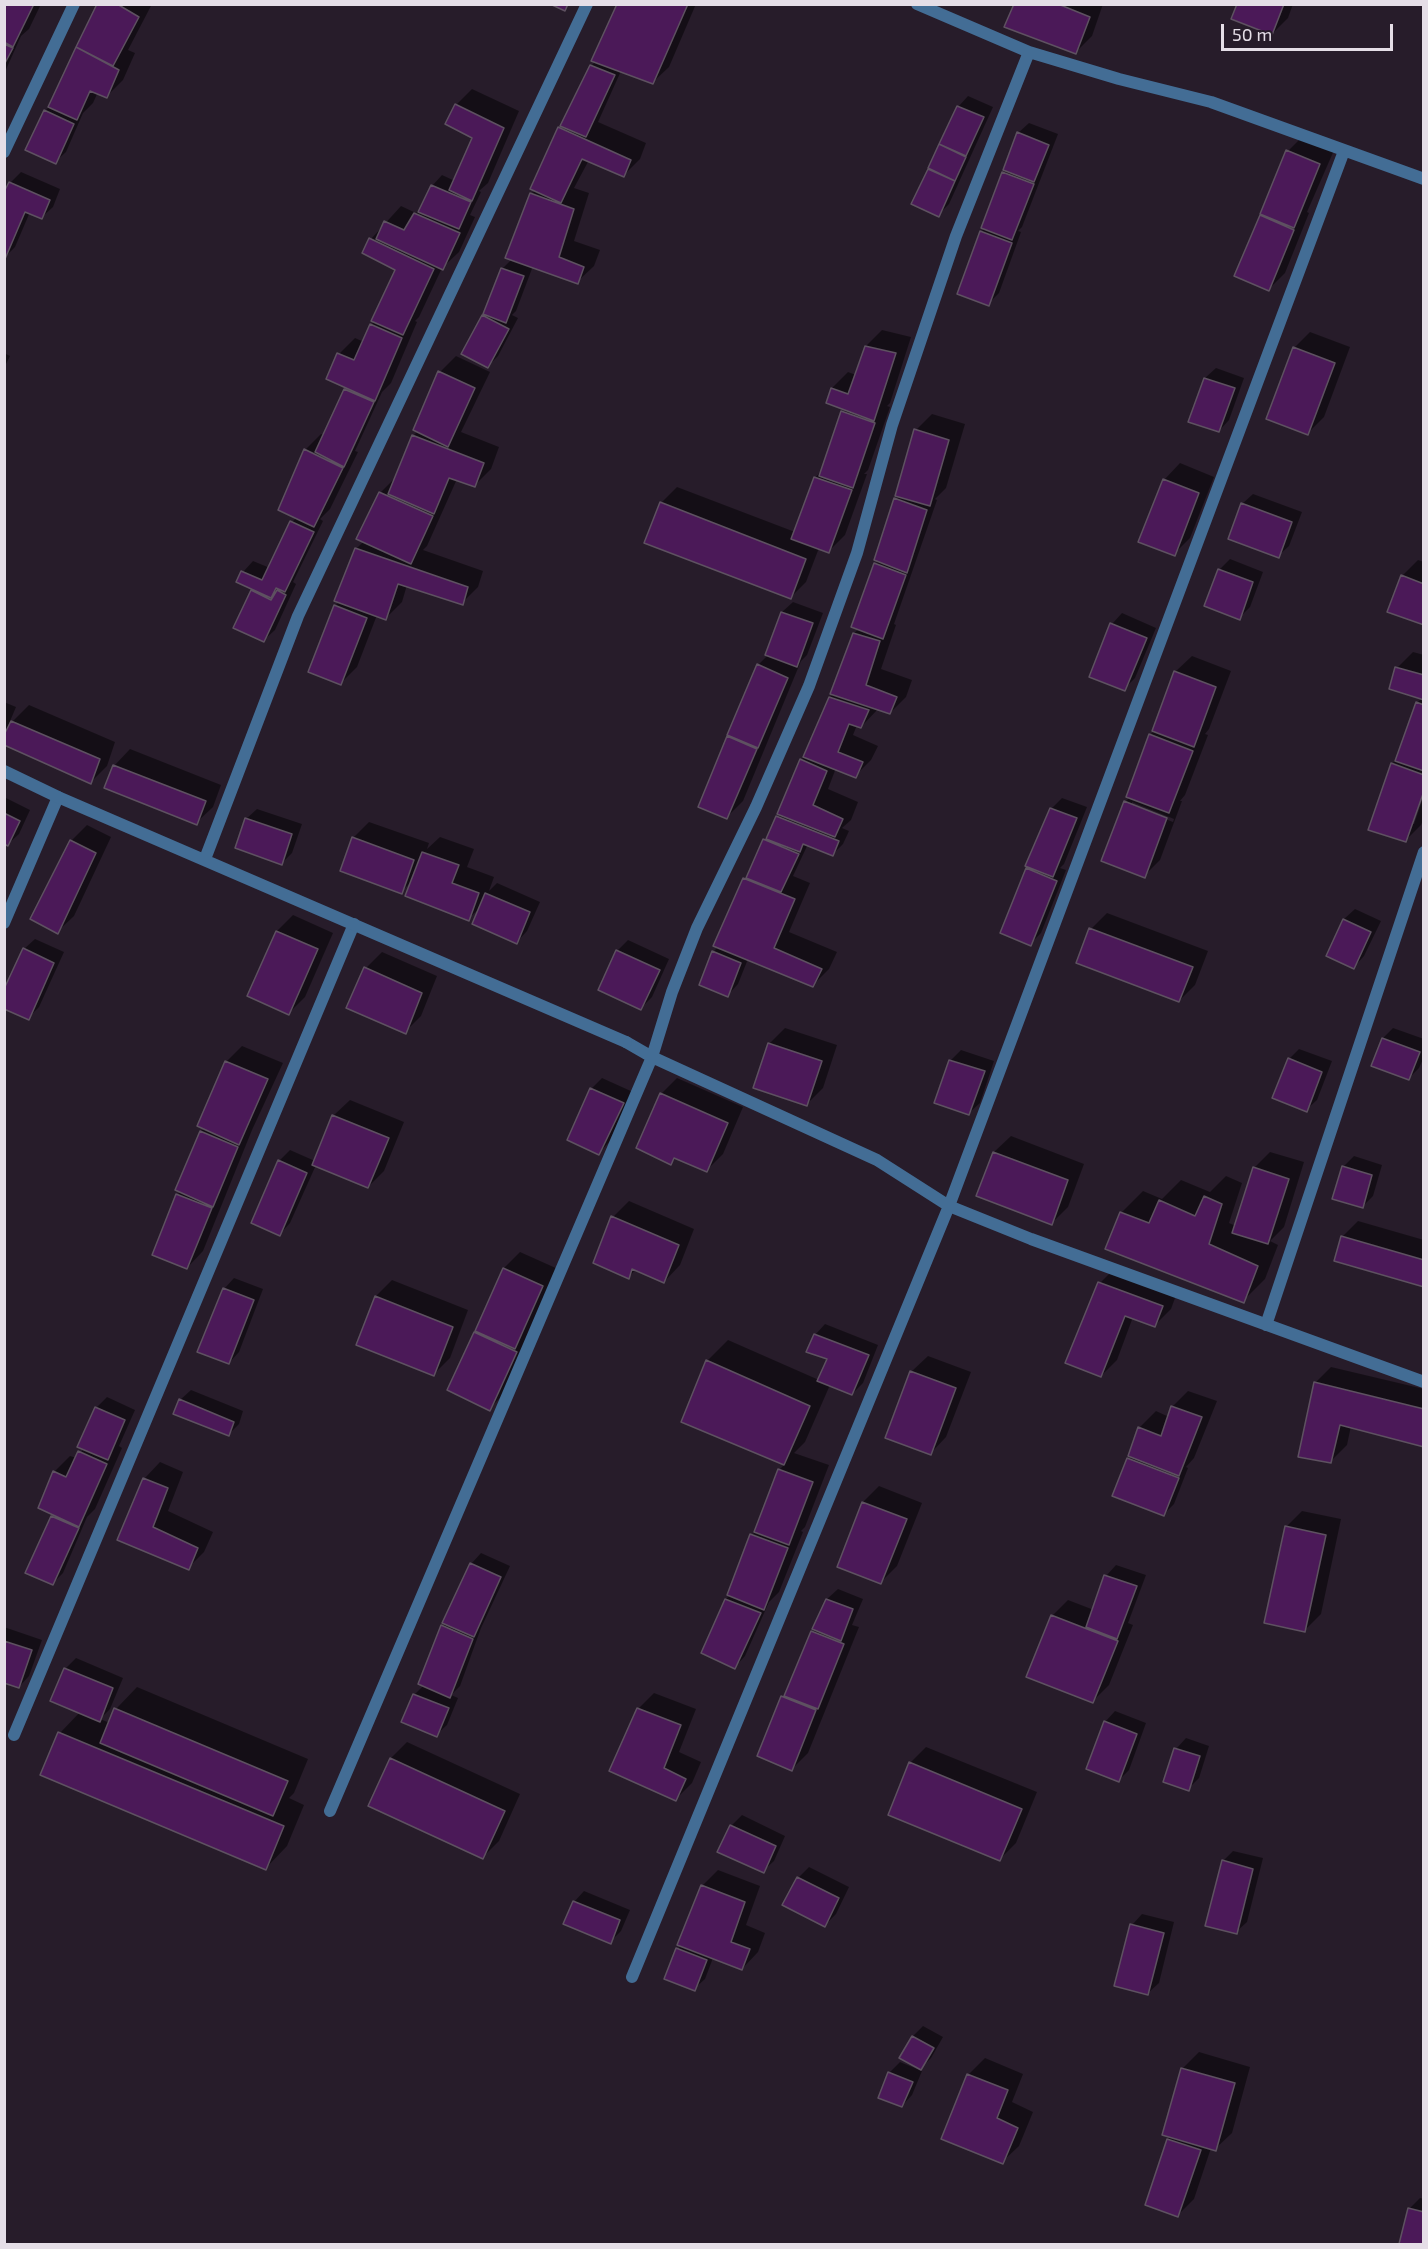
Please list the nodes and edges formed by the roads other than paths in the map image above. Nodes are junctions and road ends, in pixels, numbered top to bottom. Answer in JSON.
{"nodes":[{"id":1,"x":74,"y":4,"type":"edge"},
{"id":2,"x":588,"y":4,"type":"edge"},
{"id":3,"x":917,"y":4,"type":"edge"},
{"id":4,"x":1029,"y":52,"type":"junction"},
{"id":5,"x":1344,"y":151,"type":"junction"},
{"id":6,"x":4,"y":152,"type":"edge"},
{"id":7,"x":1424,"y":179,"type":"edge"},
{"id":8,"x":4,"y":771,"type":"edge"},
{"id":9,"x":58,"y":797,"type":"junction"},
{"id":10,"x":1424,"y":852,"type":"edge"},
{"id":11,"x":205,"y":859,"type":"junction"},
{"id":12,"x":4,"y":923,"type":"edge"},
{"id":13,"x":354,"y":924,"type":"junction"},
{"id":14,"x":652,"y":1058,"type":"junction"},
{"id":15,"x":949,"y":1206,"type":"junction"},
{"id":16,"x":1266,"y":1325,"type":"junction"},
{"id":17,"x":1424,"y":1382,"type":"edge"},
{"id":18,"x":14,"y":1735,"type":"dead end"},
{"id":19,"x":330,"y":1810,"type":"dead end"},
{"id":20,"x":632,"y":1977,"type":"dead end"}],
"edges":[{"from":1,"to":6,"type":"street"},
{"from":2,"to":11,"type":"street"},
{"from":3,"to":4,"type":"street"},
{"from":4,"to":5,"type":"street"},
{"from":4,"to":14,"type":"street"},
{"from":5,"to":7,"type":"street"},
{"from":5,"to":15,"type":"street"},
{"from":8,"to":9,"type":"street"},
{"from":9,"to":11,"type":"street"},
{"from":9,"to":12,"type":"street"},
{"from":10,"to":16,"type":"street"},
{"from":11,"to":13,"type":"street"},
{"from":13,"to":14,"type":"street"},
{"from":13,"to":18,"type":"street"},
{"from":14,"to":15,"type":"street"},
{"from":14,"to":19,"type":"street"},
{"from":15,"to":16,"type":"street"},
{"from":15,"to":20,"type":"street"},
{"from":16,"to":17,"type":"street"}]}
